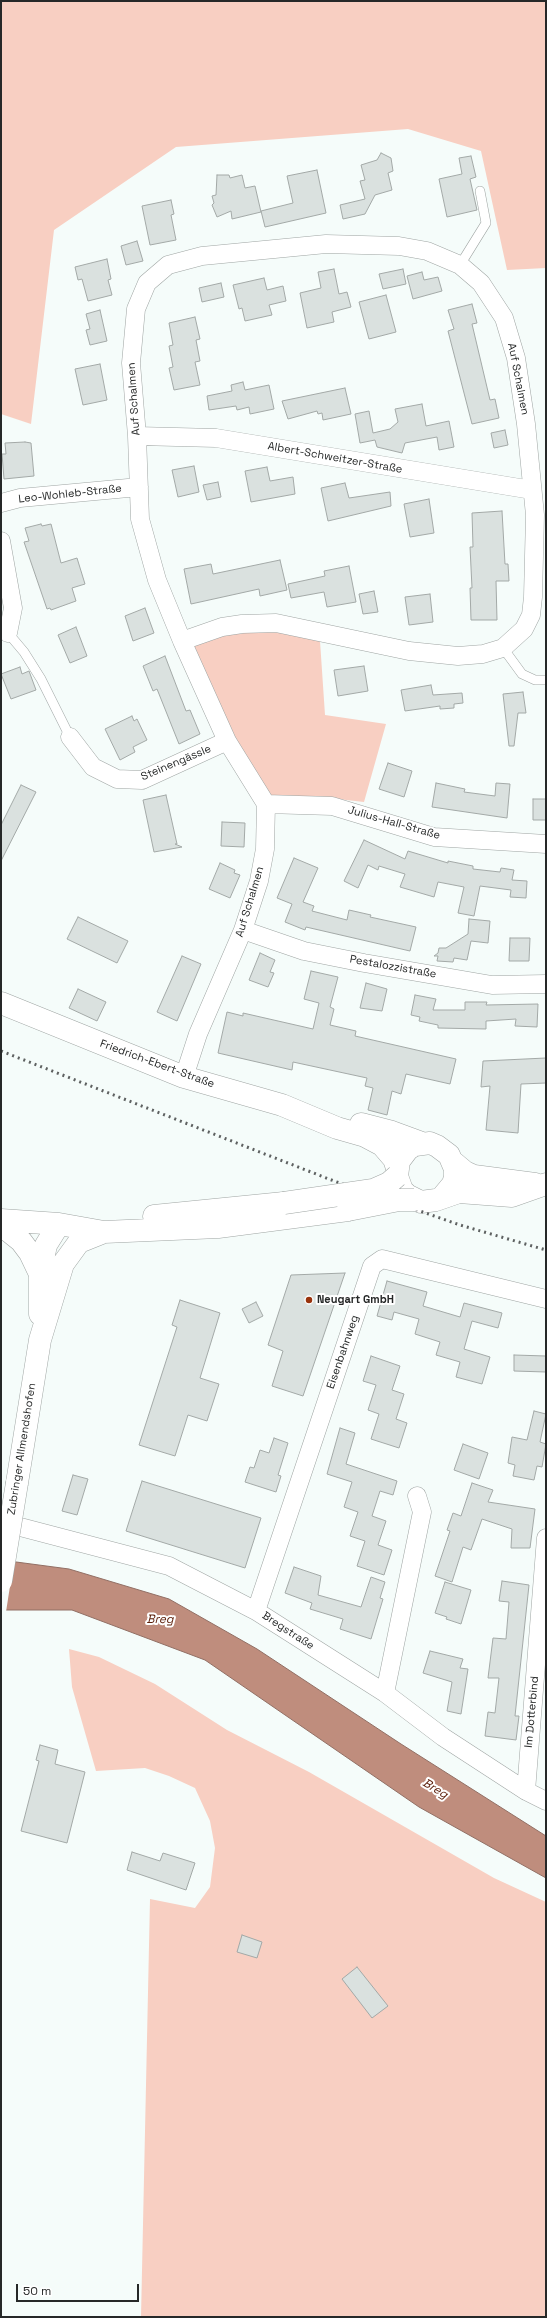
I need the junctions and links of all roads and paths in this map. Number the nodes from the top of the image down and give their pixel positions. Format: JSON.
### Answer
{"nodes":[{"id":1,"x":480,"y":191,"type":"dead end"},
{"id":2,"x":460,"y":265,"type":"junction"},
{"id":3,"x":137,"y":436,"type":"junction"},
{"id":4,"x":139,"y":487,"type":"junction"},
{"id":5,"x":532,"y":490,"type":"junction"},
{"id":6,"x":1,"y":502,"type":"edge"},
{"id":7,"x":1,"y":541,"type":"edge"},
{"id":8,"x":8,"y":633,"type":"joint"},
{"id":9,"x":182,"y":641,"type":"junction"},
{"id":10,"x":503,"y":648,"type":"junction"},
{"id":11,"x":546,"y":680,"type":"edge"},
{"id":12,"x":70,"y":737,"type":"joint"},
{"id":13,"x":227,"y":741,"type":"junction"},
{"id":14,"x":266,"y":804,"type":"junction"},
{"id":15,"x":546,"y":844,"type":"edge"},
{"id":16,"x":243,"y":930,"type":"junction"},
{"id":17,"x":546,"y":984,"type":"edge"},
{"id":18,"x":1,"y":1003,"type":"edge"},
{"id":19,"x":184,"y":1077,"type":"junction"},
{"id":20,"x":315,"y":1119,"type":"junction"},
{"id":21,"x":422,"y":1143,"type":"junction"},
{"id":22,"x":453,"y":1162,"type":"junction"},
{"id":23,"x":397,"y":1172,"type":"junction"},
{"id":24,"x":545,"y":1184,"type":"edge"},
{"id":25,"x":446,"y":1194,"type":"junction"},
{"id":26,"x":414,"y":1200,"type":"junction"},
{"id":27,"x":1,"y":1220,"type":"edge"},
{"id":28,"x":59,"y":1224,"type":"junction"},
{"id":29,"x":1,"y":1226,"type":"edge"},
{"id":30,"x":104,"y":1232,"type":"junction"},
{"id":31,"x":40,"y":1274,"type":"junction"},
{"id":32,"x":546,"y":1299,"type":"edge"},
{"id":33,"x":40,"y":1340,"type":"junction"},
{"id":34,"x":417,"y":1496,"type":"dead end"},
{"id":35,"x":1,"y":1522,"type":"edge"},
{"id":36,"x":546,"y":1538,"type":"edge"},
{"id":37,"x":1,"y":1581,"type":"edge"},
{"id":38,"x":256,"y":1611,"type":"junction"},
{"id":39,"x":385,"y":1693,"type":"junction"},
{"id":40,"x":526,"y":1791,"type":"junction"},
{"id":41,"x":546,"y":1801,"type":"edge"}],
"edges":[{"from":1,"to":2,"type":"lane"},
{"from":2,"to":3,"type":"street","name":"Auf Schalmen"},
{"from":2,"to":5,"type":"street","name":"Auf Schalmen"},
{"from":3,"to":4,"type":"street","name":"Auf Schalmen"},
{"from":3,"to":5,"type":"street","name":"Albert-Schweitzer-Straße"},
{"from":4,"to":6,"type":"street","name":"Leo-Wohleb-Straße"},
{"from":4,"to":9,"type":"street","name":"Auf Schalmen"},
{"from":5,"to":10,"type":"street","name":"Auf Schalmen"},
{"from":7,"to":8,"type":"street"},
{"from":8,"to":12,"type":"lane"},
{"from":9,"to":10,"type":"street","name":"Auf Schalmen"},
{"from":9,"to":13,"type":"street","name":"Auf Schalmen"},
{"from":10,"to":11,"type":"lane"},
{"from":12,"to":13,"type":"street","name":"Steinengässle"},
{"from":13,"to":14,"type":"street","name":"Auf Schalmen"},
{"from":14,"to":15,"type":"street","name":"Julius-Hall-Straße"},
{"from":14,"to":16,"type":"street","name":"Auf Schalmen"},
{"from":16,"to":17,"type":"street","name":"Pestalozzistraße"},
{"from":16,"to":19,"type":"street","name":"Auf Schalmen"},
{"from":18,"to":19,"type":"main road","name":"Friedrich-Ebert-Straße"},
{"from":19,"to":20,"type":"main road","name":"Friedrich-Ebert-Straße"},
{"from":20,"to":21,"type":"main road","name":"Friedrich-Ebert-Straße"},
{"from":20,"to":23,"type":"main road","name":"Friedrich-Ebert-Straße"},
{"from":21,"to":22,"type":"main road","name":"Friedrich-Ebert-Straße"},
{"from":21,"to":23,"type":"main road"},
{"from":22,"to":24,"type":"main road","name":"Friedrich-Ebert-Straße"},
{"from":22,"to":25,"type":"main road"},
{"from":23,"to":26,"type":"main road","name":"Friedrich-Ebert-Straße"},
{"from":23,"to":28,"type":"main road","bridge":true},
{"from":24,"to":25,"type":"main road","name":"Friedrich-Ebert-Straße"},
{"from":25,"to":26,"type":"main road","name":"Friedrich-Ebert-Straße"},
{"from":26,"to":30,"type":"main road","bridge":true},
{"from":27,"to":28,"type":"main road"},
{"from":28,"to":30,"type":"main road"},
{"from":28,"to":31,"type":"main road"},
{"from":29,"to":31,"type":"main road"},
{"from":30,"to":33,"type":"main road"},
{"from":31,"to":33,"type":"main road"},
{"from":32,"to":38,"type":"street","name":"Eisenbahnweg"},
{"from":33,"to":37,"type":"main road","name":"Zubringer Allmendshofen","bridge":true},
{"from":34,"to":39,"type":"street"},
{"from":35,"to":38,"type":"street","name":"Bregstraße"},
{"from":36,"to":40,"type":"street","name":"Im Dotterbind"},
{"from":38,"to":39,"type":"street","name":"Bregstraße"},
{"from":39,"to":40,"type":"street","name":"Bregstraße"},
{"from":40,"to":41,"type":"street","name":"Bregstraße"}]}
